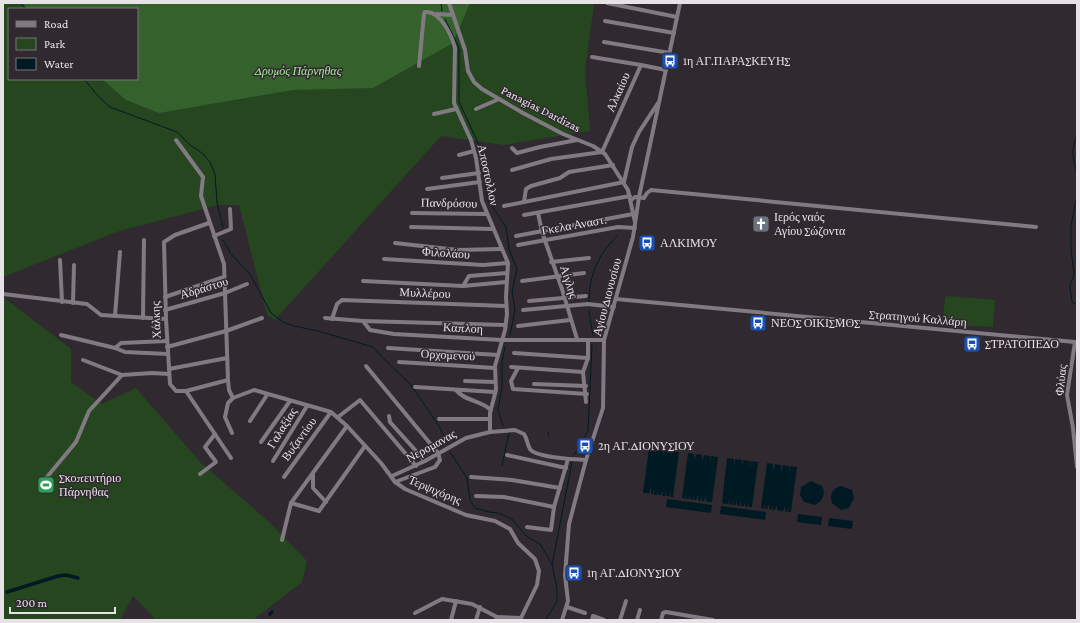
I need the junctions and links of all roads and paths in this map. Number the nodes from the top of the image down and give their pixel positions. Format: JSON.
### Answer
{"nodes":[{"id":1,"x":449,"y":3,"type":"edge"},
{"id":2,"x":607,"y":3,"type":"edge"},
{"id":3,"x":680,"y":3,"type":"edge"},
{"id":4,"x":436,"y":14,"type":"junction"},
{"id":5,"x":453,"y":15,"type":"junction"},
{"id":6,"x":677,"y":17,"type":"junction"},
{"id":7,"x":605,"y":21,"type":"dead end"},
{"id":8,"x":674,"y":32,"type":"junction"},
{"id":9,"x":604,"y":42,"type":"dead end"},
{"id":10,"x":670,"y":53,"type":"junction"},
{"id":11,"x":592,"y":57,"type":"dead end"},
{"id":12,"x":641,"y":65,"type":"junction"},
{"id":13,"x":419,"y":66,"type":"dead end"},
{"id":14,"x":666,"y":70,"type":"junction"},
{"id":15,"x":499,"y":99,"type":"junction"},
{"id":16,"x":660,"y":100,"type":"junction"},
{"id":17,"x":456,"y":109,"type":"junction"},
{"id":18,"x":476,"y":109,"type":"dead end"},
{"id":19,"x":434,"y":114,"type":"dead end"},
{"id":20,"x":176,"y":140,"type":"dead end"},
{"id":21,"x":578,"y":140,"type":"junction"},
{"id":22,"x":512,"y":148,"type":"dead end"},
{"id":23,"x":474,"y":151,"type":"junction"},
{"id":24,"x":602,"y":152,"type":"junction"},
{"id":25,"x":459,"y":155,"type":"dead end"},
{"id":26,"x":613,"y":166,"type":"junction"},
{"id":27,"x":512,"y":170,"type":"dead end"},
{"id":28,"x":479,"y":173,"type":"junction"},
{"id":29,"x":442,"y":178,"type":"dead end"},
{"id":30,"x":480,"y":182,"type":"junction"},
{"id":31,"x":624,"y":182,"type":"junction"},
{"id":32,"x":427,"y":189,"type":"dead end"},
{"id":33,"x":640,"y":197,"type":"junction"},
{"id":34,"x":630,"y":198,"type":"junction"},
{"id":35,"x":524,"y":202,"type":"junction"},
{"id":36,"x":504,"y":206,"type":"dead end"},
{"id":37,"x":230,"y":209,"type":"dead end"},
{"id":38,"x":412,"y":213,"type":"dead end"},
{"id":39,"x":538,"y":213,"type":"junction"},
{"id":40,"x":486,"y":214,"type":"junction"},
{"id":41,"x":633,"y":214,"type":"junction"},
{"id":42,"x":524,"y":215,"type":"dead end"},
{"id":43,"x":210,"y":223,"type":"junction"},
{"id":44,"x":635,"y":226,"type":"junction"},
{"id":45,"x":411,"y":227,"type":"dead end"},
{"id":46,"x":1036,"y":227,"type":"dead end"},
{"id":47,"x":492,"y":229,"type":"junction"},
{"id":48,"x":542,"y":232,"type":"junction"},
{"id":49,"x":214,"y":236,"type":"junction"},
{"id":50,"x":516,"y":236,"type":"dead end"},
{"id":51,"x":144,"y":240,"type":"dead end"},
{"id":52,"x":544,"y":240,"type":"junction"},
{"id":53,"x":395,"y":243,"type":"dead end"},
{"id":54,"x":518,"y":245,"type":"dead end"},
{"id":55,"x":501,"y":249,"type":"junction"},
{"id":56,"x":120,"y":252,"type":"dead end"},
{"id":57,"x":589,"y":258,"type":"dead end"},
{"id":58,"x":384,"y":259,"type":"dead end"},
{"id":59,"x":60,"y":260,"type":"dead end"},
{"id":60,"x":552,"y":262,"type":"junction"},
{"id":61,"x":508,"y":263,"type":"junction"},
{"id":62,"x":74,"y":266,"type":"dead end"},
{"id":63,"x":507,"y":272,"type":"junction"},
{"id":64,"x":584,"y":273,"type":"dead end"},
{"id":65,"x":556,"y":276,"type":"junction"},
{"id":66,"x":224,"y":277,"type":"junction"},
{"id":67,"x":363,"y":281,"type":"dead end"},
{"id":68,"x":522,"y":281,"type":"dead end"},
{"id":69,"x":506,"y":282,"type":"junction"},
{"id":70,"x":247,"y":284,"type":"dead end"},
{"id":71,"x":463,"y":286,"type":"junction"},
{"id":72,"x":225,"y":293,"type":"junction"},
{"id":73,"x":3,"y":294,"type":"edge"},
{"id":74,"x":586,"y":296,"type":"dead end"},
{"id":75,"x":165,"y":297,"type":"junction"},
{"id":76,"x":564,"y":298,"type":"junction"},
{"id":77,"x":616,"y":299,"type":"junction"},
{"id":78,"x":529,"y":301,"type":"dead end"},
{"id":79,"x":62,"y":302,"type":"junction"},
{"id":80,"x":73,"y":303,"type":"junction"},
{"id":81,"x":506,"y":306,"type":"junction"},
{"id":82,"x":566,"y":306,"type":"junction"},
{"id":83,"x":614,"y":307,"type":"junction"},
{"id":84,"x":165,"y":310,"type":"junction"},
{"id":85,"x":523,"y":310,"type":"dead end"},
{"id":86,"x":115,"y":316,"type":"junction"},
{"id":87,"x":143,"y":318,"type":"junction"},
{"id":88,"x":262,"y":318,"type":"dead end"},
{"id":89,"x":325,"y":318,"type":"dead end"},
{"id":90,"x":166,"y":319,"type":"junction"},
{"id":91,"x":332,"y":319,"type":"junction"},
{"id":92,"x":570,"y":320,"type":"junction"},
{"id":93,"x":363,"y":321,"type":"junction"},
{"id":94,"x":505,"y":325,"type":"junction"},
{"id":95,"x":518,"y":326,"type":"dead end"},
{"id":96,"x":226,"y":331,"type":"junction"},
{"id":97,"x":61,"y":335,"type":"dead end"},
{"id":98,"x":576,"y":339,"type":"junction"},
{"id":99,"x":502,"y":340,"type":"junction"},
{"id":100,"x":588,"y":340,"type":"junction"},
{"id":101,"x":604,"y":340,"type":"junction"},
{"id":102,"x":167,"y":341,"type":"junction"},
{"id":103,"x":1075,"y":342,"type":"joint"},
{"id":104,"x":167,"y":347,"type":"junction"},
{"id":105,"x":115,"y":348,"type":"junction"},
{"id":106,"x":388,"y":348,"type":"dead end"},
{"id":107,"x":514,"y":353,"type":"dead end"},
{"id":108,"x":168,"y":354,"type":"junction"},
{"id":109,"x":498,"y":355,"type":"junction"},
{"id":110,"x":227,"y":358,"type":"junction"},
{"id":111,"x":588,"y":358,"type":"junction"},
{"id":112,"x":83,"y":360,"type":"dead end"},
{"id":113,"x":399,"y":362,"type":"dead end"},
{"id":114,"x":366,"y":366,"type":"dead end"},
{"id":115,"x":511,"y":367,"type":"dead end"},
{"id":116,"x":169,"y":368,"type":"junction"},
{"id":117,"x":495,"y":368,"type":"junction"},
{"id":118,"x":518,"y":368,"type":"junction"},
{"id":119,"x":583,"y":372,"type":"junction"},
{"id":120,"x":169,"y":374,"type":"junction"},
{"id":121,"x":122,"y":375,"type":"junction"},
{"id":122,"x":228,"y":380,"type":"junction"},
{"id":123,"x":465,"y":381,"type":"dead end"},
{"id":124,"x":495,"y":382,"type":"junction"},
{"id":125,"x":534,"y":384,"type":"dead end"},
{"id":126,"x":586,"y":386,"type":"junction"},
{"id":127,"x":415,"y":387,"type":"dead end"},
{"id":128,"x":456,"y":390,"type":"junction"},
{"id":129,"x":186,"y":391,"type":"junction"},
{"id":130,"x":495,"y":392,"type":"junction"},
{"id":131,"x":587,"y":394,"type":"junction"},
{"id":132,"x":267,"y":395,"type":"junction"},
{"id":133,"x":233,"y":398,"type":"junction"},
{"id":134,"x":290,"y":401,"type":"junction"},
{"id":135,"x":586,"y":402,"type":"dead end"},
{"id":136,"x":307,"y":406,"type":"junction"},
{"id":137,"x":490,"y":410,"type":"junction"},
{"id":138,"x":331,"y":412,"type":"junction"},
{"id":139,"x":389,"y":416,"type":"dead end"},
{"id":140,"x":338,"y":417,"type":"junction"},
{"id":141,"x":439,"y":419,"type":"dead end"},
{"id":142,"x":490,"y":420,"type":"junction"},
{"id":143,"x":250,"y":421,"type":"dead end"},
{"id":144,"x":347,"y":426,"type":"junction"},
{"id":145,"x":490,"y":432,"type":"junction"},
{"id":146,"x":232,"y":433,"type":"dead end"},
{"id":147,"x":215,"y":434,"type":"junction"},
{"id":148,"x":262,"y":442,"type":"dead end"},
{"id":149,"x":365,"y":446,"type":"junction"},
{"id":150,"x":438,"y":453,"type":"junction"},
{"id":151,"x":506,"y":455,"type":"dead end"},
{"id":152,"x":230,"y":458,"type":"dead end"},
{"id":153,"x":568,"y":459,"type":"junction"},
{"id":154,"x":586,"y":460,"type":"junction"},
{"id":155,"x":273,"y":461,"type":"dead end"},
{"id":156,"x":425,"y":461,"type":"junction"},
{"id":157,"x":416,"y":466,"type":"junction"},
{"id":158,"x":1077,"y":467,"type":"edge"},
{"id":159,"x":566,"y":468,"type":"junction"},
{"id":160,"x":313,"y":473,"type":"junction"},
{"id":161,"x":200,"y":474,"type":"dead end"},
{"id":162,"x":392,"y":476,"type":"junction"},
{"id":163,"x":284,"y":477,"type":"dead end"},
{"id":164,"x":471,"y":477,"type":"dead end"},
{"id":165,"x":395,"y":482,"type":"junction"},
{"id":166,"x":42,"y":483,"type":"dead end"},
{"id":167,"x":560,"y":488,"type":"junction"},
{"id":168,"x":476,"y":496,"type":"dead end"},
{"id":169,"x":326,"y":502,"type":"junction"},
{"id":170,"x":291,"y":503,"type":"junction"},
{"id":171,"x":554,"y":507,"type":"junction"},
{"id":172,"x":527,"y":526,"type":"dead end"},
{"id":173,"x":282,"y":540,"type":"dead end"},
{"id":174,"x":456,"y":601,"type":"junction"},
{"id":175,"x":626,"y":601,"type":"dead end"},
{"id":176,"x":480,"y":607,"type":"junction"},
{"id":177,"x":566,"y":607,"type":"junction"},
{"id":178,"x":640,"y":610,"type":"dead end"},
{"id":179,"x":415,"y":613,"type":"dead end"},
{"id":180,"x":585,"y":613,"type":"dead end"},
{"id":181,"x":592,"y":618,"type":"edge"},
{"id":182,"x":496,"y":619,"type":"edge"},
{"id":183,"x":520,"y":619,"type":"edge"},
{"id":184,"x":706,"y":619,"type":"edge"},
{"id":185,"x":451,"y":620,"type":"edge"},
{"id":186,"x":476,"y":620,"type":"edge"},
{"id":187,"x":562,"y":620,"type":"edge"},
{"id":188,"x":604,"y":620,"type":"edge"},
{"id":189,"x":620,"y":620,"type":"edge"},
{"id":190,"x":637,"y":620,"type":"edge"},
{"id":191,"x":661,"y":620,"type":"edge"},
{"id":192,"x":713,"y":620,"type":"edge"}],
"edges":[{"from":1,"to":5,"type":"street","name":"Panagias Dardizas"},
{"from":2,"to":6,"type":"street"},
{"from":3,"to":6,"type":"street","name":"Αγίου Διονυσίου"},
{"from":4,"to":5,"type":"street"},
{"from":4,"to":13,"type":"street"},
{"from":4,"to":17,"type":"street","name":"Αποστολλον"},
{"from":5,"to":15,"type":"street","name":"Panagias Dardizas"},
{"from":6,"to":8,"type":"street","name":"Αγίου Διονυσίου"},
{"from":7,"to":8,"type":"street"},
{"from":8,"to":10,"type":"street","name":"Αγίου Διονυσίου"},
{"from":9,"to":10,"type":"street"},
{"from":10,"to":14,"type":"street","name":"Αγίου Διονυσίου"},
{"from":11,"to":12,"type":"street"},
{"from":12,"to":14,"type":"street","name":"Αλκαίου"},
{"from":12,"to":24,"type":"street","name":"Αλκαίου"},
{"from":14,"to":16,"type":"street","name":"Αγίου Διονυσίου"},
{"from":15,"to":18,"type":"street"},
{"from":15,"to":21,"type":"street","name":"Panagias Dardizas"},
{"from":16,"to":31,"type":"street"},
{"from":16,"to":33,"type":"street","name":"Αγίου Διονυσίου"},
{"from":17,"to":19,"type":"street"},
{"from":17,"to":23,"type":"street","name":"Αποστολλον"},
{"from":20,"to":43,"type":"street"},
{"from":21,"to":22,"type":"street"},
{"from":21,"to":24,"type":"street","name":"Panagias Dardizas"},
{"from":23,"to":25,"type":"street"},
{"from":23,"to":28,"type":"street","name":"Αποστολλον"},
{"from":24,"to":26,"type":"street","name":"Panagias Dardizas"},
{"from":24,"to":27,"type":"street"},
{"from":26,"to":31,"type":"street","name":"Panagias Dardizas"},
{"from":26,"to":35,"type":"street"},
{"from":28,"to":29,"type":"street"},
{"from":28,"to":30,"type":"street","name":"Αποστολλον"},
{"from":30,"to":32,"type":"street"},
{"from":30,"to":40,"type":"street","name":"Αποστολλον"},
{"from":31,"to":34,"type":"street","name":"Panagias Dardizas"},
{"from":31,"to":35,"type":"street"},
{"from":33,"to":34,"type":"street"},
{"from":33,"to":44,"type":"street","name":"Αγίου Διονυσίου"},
{"from":33,"to":46,"type":"street"},
{"from":34,"to":39,"type":"street"},
{"from":34,"to":41,"type":"street","name":"Panagias Dardizas"},
{"from":35,"to":36,"type":"street"},
{"from":37,"to":49,"type":"street"},
{"from":38,"to":40,"type":"street","name":"Πανδρόσου"},
{"from":39,"to":42,"type":"street"},
{"from":39,"to":48,"type":"street","name":"Αίγλης"},
{"from":40,"to":47,"type":"street","name":"Αποστολλον"},
{"from":41,"to":44,"type":"street","name":"Panagias Dardizas"},
{"from":41,"to":48,"type":"street"},
{"from":43,"to":49,"type":"street"},
{"from":43,"to":75,"type":"street","name":"Χάλκης"},
{"from":44,"to":52,"type":"street","name":"Γκελα Αναστ."},
{"from":44,"to":77,"type":"street","name":"Αγίου Διονυσίου"},
{"from":45,"to":47,"type":"street"},
{"from":47,"to":55,"type":"street","name":"Αποστολλον"},
{"from":48,"to":50,"type":"street"},
{"from":48,"to":52,"type":"street","name":"Αίγλης"},
{"from":49,"to":66,"type":"street"},
{"from":51,"to":87,"type":"street"},
{"from":52,"to":54,"type":"street","name":"Γκελα Αναστ."},
{"from":52,"to":60,"type":"street","name":"Αίγλης"},
{"from":53,"to":55,"type":"street"},
{"from":55,"to":61,"type":"street","name":"Αποστολλον"},
{"from":56,"to":86,"type":"street"},
{"from":57,"to":60,"type":"street"},
{"from":58,"to":61,"type":"street","name":"Φιλολάου"},
{"from":59,"to":79,"type":"street"},
{"from":60,"to":65,"type":"street","name":"Αίγλης"},
{"from":61,"to":63,"type":"street"},
{"from":62,"to":80,"type":"street"},
{"from":63,"to":69,"type":"street"},
{"from":63,"to":71,"type":"street"},
{"from":64,"to":65,"type":"street"},
{"from":65,"to":68,"type":"street"},
{"from":65,"to":76,"type":"street","name":"Αίγλης"},
{"from":66,"to":72,"type":"street"},
{"from":66,"to":75,"type":"street","name":"Αδράστου"},
{"from":67,"to":71,"type":"street"},
{"from":69,"to":71,"type":"street"},
{"from":69,"to":81,"type":"street"},
{"from":70,"to":72,"type":"street","name":"Αδράστου"},
{"from":72,"to":84,"type":"street","name":"Αδράστου"},
{"from":72,"to":96,"type":"street"},
{"from":73,"to":79,"type":"street"},
{"from":74,"to":76,"type":"street"},
{"from":75,"to":84,"type":"street","name":"Χάλκης"},
{"from":76,"to":78,"type":"street"},
{"from":76,"to":82,"type":"street","name":"Αίγλης"},
{"from":77,"to":83,"type":"street","name":"Αγίου Διονυσίου"},
{"from":77,"to":103,"type":"street","name":"Στρατηγού Καλλάρη"},
{"from":79,"to":80,"type":"street"},
{"from":80,"to":86,"type":"street"},
{"from":81,"to":91,"type":"street","name":"Μυλλέρου"},
{"from":81,"to":94,"type":"street"},
{"from":82,"to":83,"type":"street"},
{"from":82,"to":85,"type":"street"},
{"from":82,"to":92,"type":"street","name":"Αίγλης"},
{"from":83,"to":101,"type":"street","name":"Αγίου Διονυσίου"},
{"from":84,"to":90,"type":"street","name":"Χάλκης"},
{"from":86,"to":87,"type":"street"},
{"from":87,"to":90,"type":"street"},
{"from":88,"to":96,"type":"street"},
{"from":89,"to":91,"type":"street"},
{"from":90,"to":102,"type":"street","name":"Χάλκης"},
{"from":91,"to":93,"type":"street"},
{"from":92,"to":95,"type":"street"},
{"from":92,"to":98,"type":"street","name":"Αίγλης"},
{"from":93,"to":94,"type":"street"},
{"from":93,"to":99,"type":"street","name":"Καπλοη"},
{"from":94,"to":99,"type":"street"},
{"from":96,"to":104,"type":"street"},
{"from":96,"to":110,"type":"street"},
{"from":97,"to":105,"type":"street"},
{"from":98,"to":99,"type":"street","name":"Καπλοη"},
{"from":98,"to":100,"type":"street","name":"Καπλοη"},
{"from":99,"to":109,"type":"street"},
{"from":100,"to":101,"type":"street","name":"Καπλοη"},
{"from":100,"to":111,"type":"street"},
{"from":101,"to":154,"type":"street","name":"Αγίου Διονυσίου"},
{"from":102,"to":104,"type":"street","name":"Χάλκης"},
{"from":102,"to":105,"type":"street"},
{"from":103,"to":158,"type":"street","name":"Φλύας"},
{"from":104,"to":108,"type":"street","name":"Χάλκης"},
{"from":105,"to":108,"type":"street"},
{"from":106,"to":109,"type":"street"},
{"from":107,"to":111,"type":"street"},
{"from":108,"to":116,"type":"street","name":"Χάλκης"},
{"from":109,"to":117,"type":"street"},
{"from":110,"to":116,"type":"street"},
{"from":110,"to":122,"type":"street"},
{"from":111,"to":119,"type":"street"},
{"from":112,"to":121,"type":"street"},
{"from":113,"to":117,"type":"street","name":"Ορχομενού"},
{"from":114,"to":150,"type":"street"},
{"from":115,"to":118,"type":"street"},
{"from":116,"to":120,"type":"street","name":"Χάλκης"},
{"from":117,"to":124,"type":"street"},
{"from":118,"to":119,"type":"street"},
{"from":118,"to":131,"type":"street"},
{"from":119,"to":126,"type":"street"},
{"from":120,"to":121,"type":"street"},
{"from":120,"to":129,"type":"street","name":"Χάλκης"},
{"from":121,"to":166,"type":"street"},
{"from":122,"to":129,"type":"street"},
{"from":122,"to":133,"type":"street"},
{"from":123,"to":124,"type":"street"},
{"from":124,"to":130,"type":"street"},
{"from":125,"to":126,"type":"street"},
{"from":126,"to":131,"type":"street"},
{"from":127,"to":128,"type":"street"},
{"from":128,"to":130,"type":"street"},
{"from":128,"to":137,"type":"street"},
{"from":129,"to":147,"type":"street"},
{"from":130,"to":137,"type":"street"},
{"from":131,"to":135,"type":"street"},
{"from":132,"to":133,"type":"street","name":"Τερψιχόρης"},
{"from":132,"to":134,"type":"street","name":"Τερψιχόρης"},
{"from":132,"to":143,"type":"street"},
{"from":133,"to":146,"type":"street"},
{"from":134,"to":136,"type":"street","name":"Τερψιχόρης"},
{"from":134,"to":148,"type":"street"},
{"from":136,"to":138,"type":"street","name":"Τερψιχόρης"},
{"from":136,"to":155,"type":"street","name":"Γαλαξίας"},
{"from":137,"to":142,"type":"street"},
{"from":138,"to":140,"type":"street","name":"Τερψιχόρης"},
{"from":138,"to":163,"type":"street","name":"Βυζαντίου"},
{"from":139,"to":156,"type":"street"},
{"from":140,"to":144,"type":"street","name":"Τερψιχόρης"},
{"from":140,"to":157,"type":"street"},
{"from":141,"to":142,"type":"street"},
{"from":142,"to":145,"type":"street"},
{"from":144,"to":149,"type":"street","name":"Τερψιχόρης"},
{"from":144,"to":160,"type":"street"},
{"from":145,"to":150,"type":"street","name":"Νερομανας"},
{"from":145,"to":153,"type":"street","name":"Νερομανας"},
{"from":147,"to":152,"type":"street"},
{"from":147,"to":161,"type":"street"},
{"from":149,"to":162,"type":"street","name":"Τερψιχόρης"},
{"from":149,"to":169,"type":"street"},
{"from":150,"to":156,"type":"street","name":"Νερομανας"},
{"from":150,"to":165,"type":"street"},
{"from":151,"to":159,"type":"street"},
{"from":153,"to":154,"type":"street","name":"Νερομανας"},
{"from":153,"to":159,"type":"street"},
{"from":154,"to":177,"type":"street","name":"Αγίου Διονυσίου"},
{"from":156,"to":157,"type":"street","name":"Νερομανας"},
{"from":157,"to":162,"type":"street","name":"Νερομανας"},
{"from":159,"to":167,"type":"street"},
{"from":160,"to":169,"type":"street"},
{"from":160,"to":170,"type":"street"},
{"from":162,"to":165,"type":"street","name":"Τερψιχόρης"},
{"from":164,"to":167,"type":"street"},
{"from":165,"to":183,"type":"street","name":"Τερψιχόρης"},
{"from":167,"to":171,"type":"street"},
{"from":168,"to":171,"type":"street"},
{"from":169,"to":170,"type":"street"},
{"from":170,"to":173,"type":"street"},
{"from":171,"to":172,"type":"street"},
{"from":174,"to":176,"type":"street"},
{"from":174,"to":179,"type":"street"},
{"from":174,"to":185,"type":"street"},
{"from":175,"to":189,"type":"street"},
{"from":176,"to":182,"type":"street"},
{"from":176,"to":186,"type":"street"},
{"from":177,"to":180,"type":"street"},
{"from":177,"to":187,"type":"street","name":"Αγίου Διονυσίου"},
{"from":178,"to":190,"type":"street"},
{"from":181,"to":188,"type":"street"},
{"from":182,"to":183,"type":"street"},
{"from":184,"to":191,"type":"street"},
{"from":184,"to":192,"type":"street"}]}
